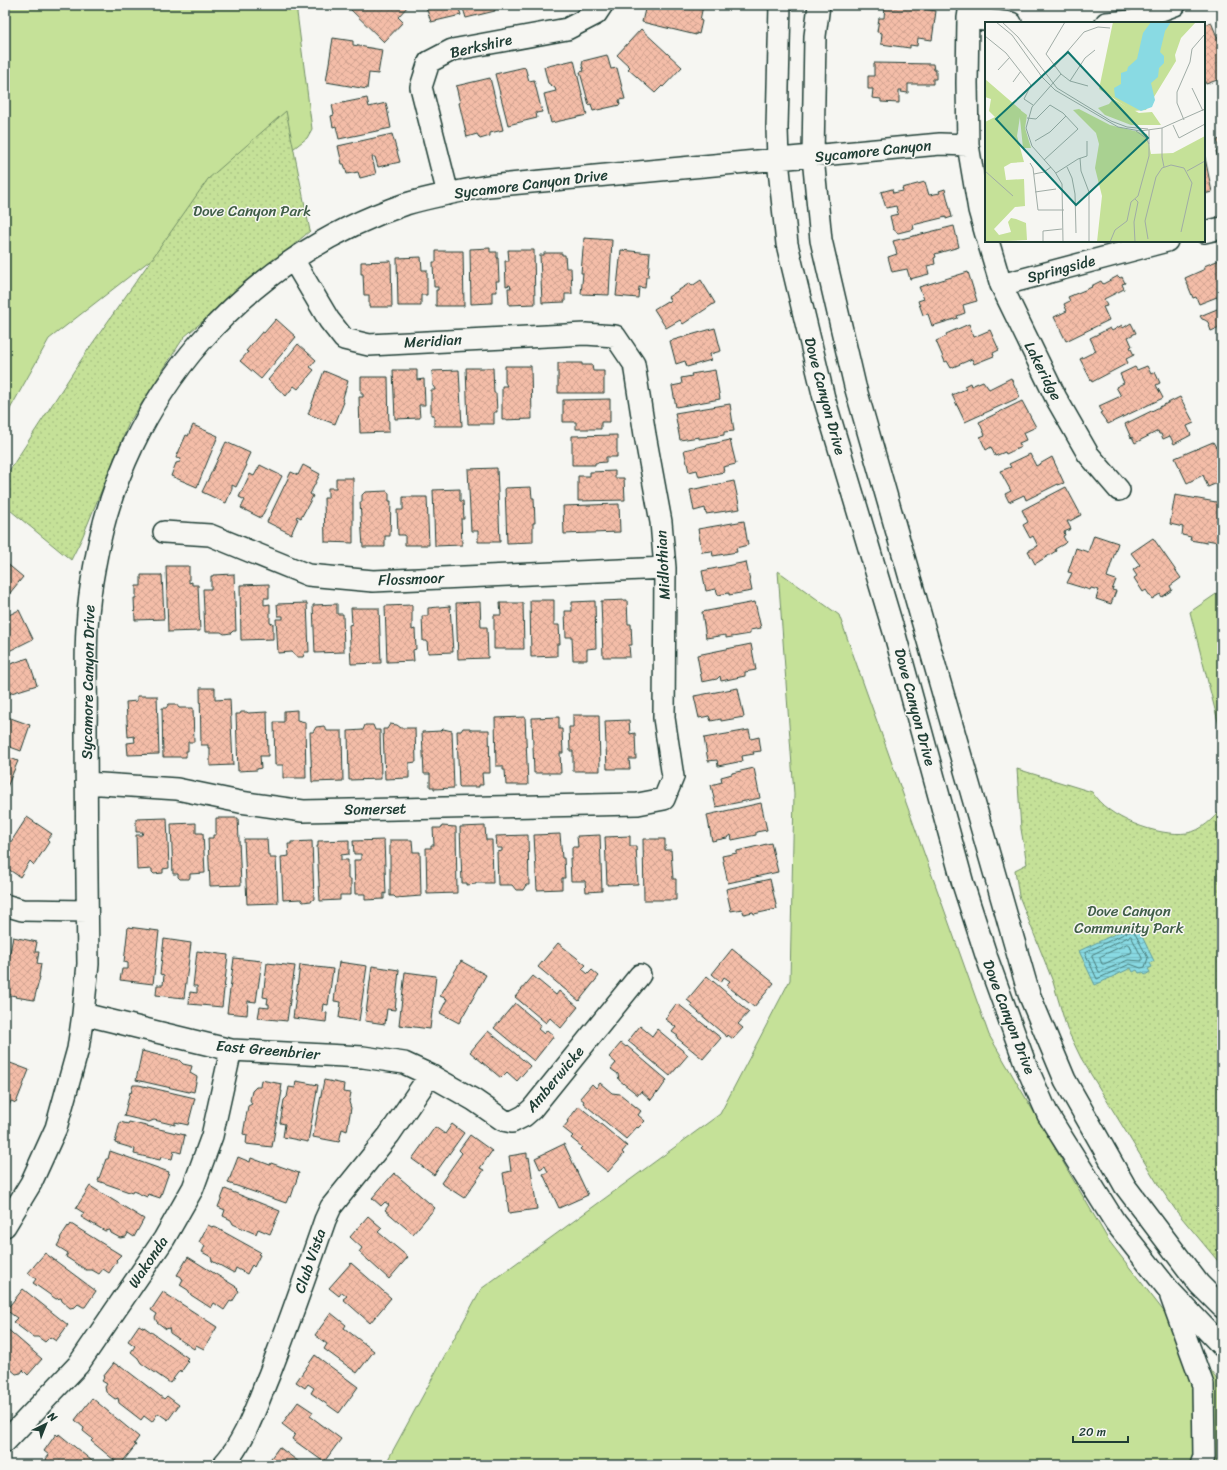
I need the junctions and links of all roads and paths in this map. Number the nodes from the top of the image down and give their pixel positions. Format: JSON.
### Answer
{"nodes":[{"id":1,"x":780,"y":5,"type":"edge"},
{"id":2,"x":819,"y":5,"type":"edge"},
{"id":3,"x":1175,"y":5,"type":"edge"},
{"id":4,"x":599,"y":10,"type":"edge"},
{"id":5,"x":969,"y":12,"type":"edge"},
{"id":6,"x":1007,"y":22,"type":"edge"},
{"id":7,"x":1119,"y":22,"type":"edge"},
{"id":8,"x":968,"y":145,"type":"junction"},
{"id":9,"x":813,"y":157,"type":"junction"},
{"id":10,"x":778,"y":160,"type":"junction"},
{"id":11,"x":448,"y":194,"type":"junction"},
{"id":12,"x":1222,"y":228,"type":"edge"},
{"id":13,"x":985,"y":231,"type":"edge"},
{"id":14,"x":1205,"y":232,"type":"edge"},
{"id":15,"x":988,"y":242,"type":"edge"},
{"id":16,"x":1163,"y":242,"type":"edge"},
{"id":17,"x":294,"y":261,"type":"junction"},
{"id":18,"x":1001,"y":285,"type":"junction"},
{"id":19,"x":616,"y":336,"type":"joint"},
{"id":20,"x":1119,"y":490,"type":"dead end"},
{"id":21,"x":164,"y":532,"type":"dead end"},
{"id":22,"x":665,"y":568,"type":"junction"},
{"id":23,"x":86,"y":783,"type":"junction"},
{"id":24,"x":664,"y":799,"type":"joint"},
{"id":25,"x":5,"y":905,"type":"edge"},
{"id":26,"x":87,"y":911,"type":"junction"},
{"id":27,"x":640,"y":975,"type":"dead end"},
{"id":28,"x":83,"y":1014,"type":"junction"},
{"id":29,"x":231,"y":1050,"type":"junction"},
{"id":30,"x":430,"y":1075,"type":"junction"},
{"id":31,"x":5,"y":1226,"type":"edge"},
{"id":32,"x":1168,"y":1289,"type":"junction"},
{"id":33,"x":1222,"y":1307,"type":"edge"},
{"id":34,"x":1222,"y":1346,"type":"edge"},
{"id":35,"x":5,"y":1442,"type":"edge"},
{"id":36,"x":223,"y":1465,"type":"edge"},
{"id":37,"x":1201,"y":1465,"type":"edge"}],
"edges":[{"from":1,"to":10,"type":"street","name":"Dove Canyon Drive"},
{"from":2,"to":9,"type":"street","name":"Dove Canyon Drive"},
{"from":3,"to":7,"type":"street"},
{"from":4,"to":11,"type":"street","name":"Berkshire"},
{"from":5,"to":6,"type":"street"},
{"from":5,"to":8,"type":"street"},
{"from":8,"to":9,"type":"street","name":"Sycamore Canyon"},
{"from":8,"to":13,"type":"street"},
{"from":9,"to":10,"type":"street","name":"Sycamore Canyon"},
{"from":9,"to":33,"type":"street","name":"Dove Canyon Drive"},
{"from":10,"to":11,"type":"street","name":"Sycamore Canyon Drive"},
{"from":10,"to":32,"type":"street","name":"Dove Canyon Drive"},
{"from":11,"to":17,"type":"street","name":"Sycamore Canyon Drive"},
{"from":12,"to":14,"type":"street"},
{"from":15,"to":18,"type":"street","name":"Lakeridge"},
{"from":16,"to":18,"type":"street","name":"Springside"},
{"from":17,"to":19,"type":"street","name":"Meridian"},
{"from":17,"to":23,"type":"street","name":"Sycamore Canyon Drive"},
{"from":18,"to":20,"type":"street","name":"Lakeridge"},
{"from":19,"to":22,"type":"street","name":"Midlothian"},
{"from":21,"to":22,"type":"street","name":"Flossmoor"},
{"from":22,"to":24,"type":"street","name":"Midlothian"},
{"from":23,"to":24,"type":"street","name":"Somerset"},
{"from":23,"to":26,"type":"street","name":"Sycamore Canyon Drive"},
{"from":25,"to":26,"type":"street"},
{"from":26,"to":28,"type":"street","name":"Sycamore Canyon Drive"},
{"from":27,"to":30,"type":"street","name":"Amberwicke"},
{"from":28,"to":29,"type":"street","name":"East Greenbrier"},
{"from":28,"to":31,"type":"street","name":"Sycamore Canyon Drive"},
{"from":29,"to":30,"type":"street","name":"East Greenbrier"},
{"from":29,"to":35,"type":"street","name":"Wakonda"},
{"from":30,"to":36,"type":"street","name":"Club Vista"},
{"from":32,"to":34,"type":"street","name":"Dove Canyon Drive"},
{"from":32,"to":37,"type":"street"}]}
